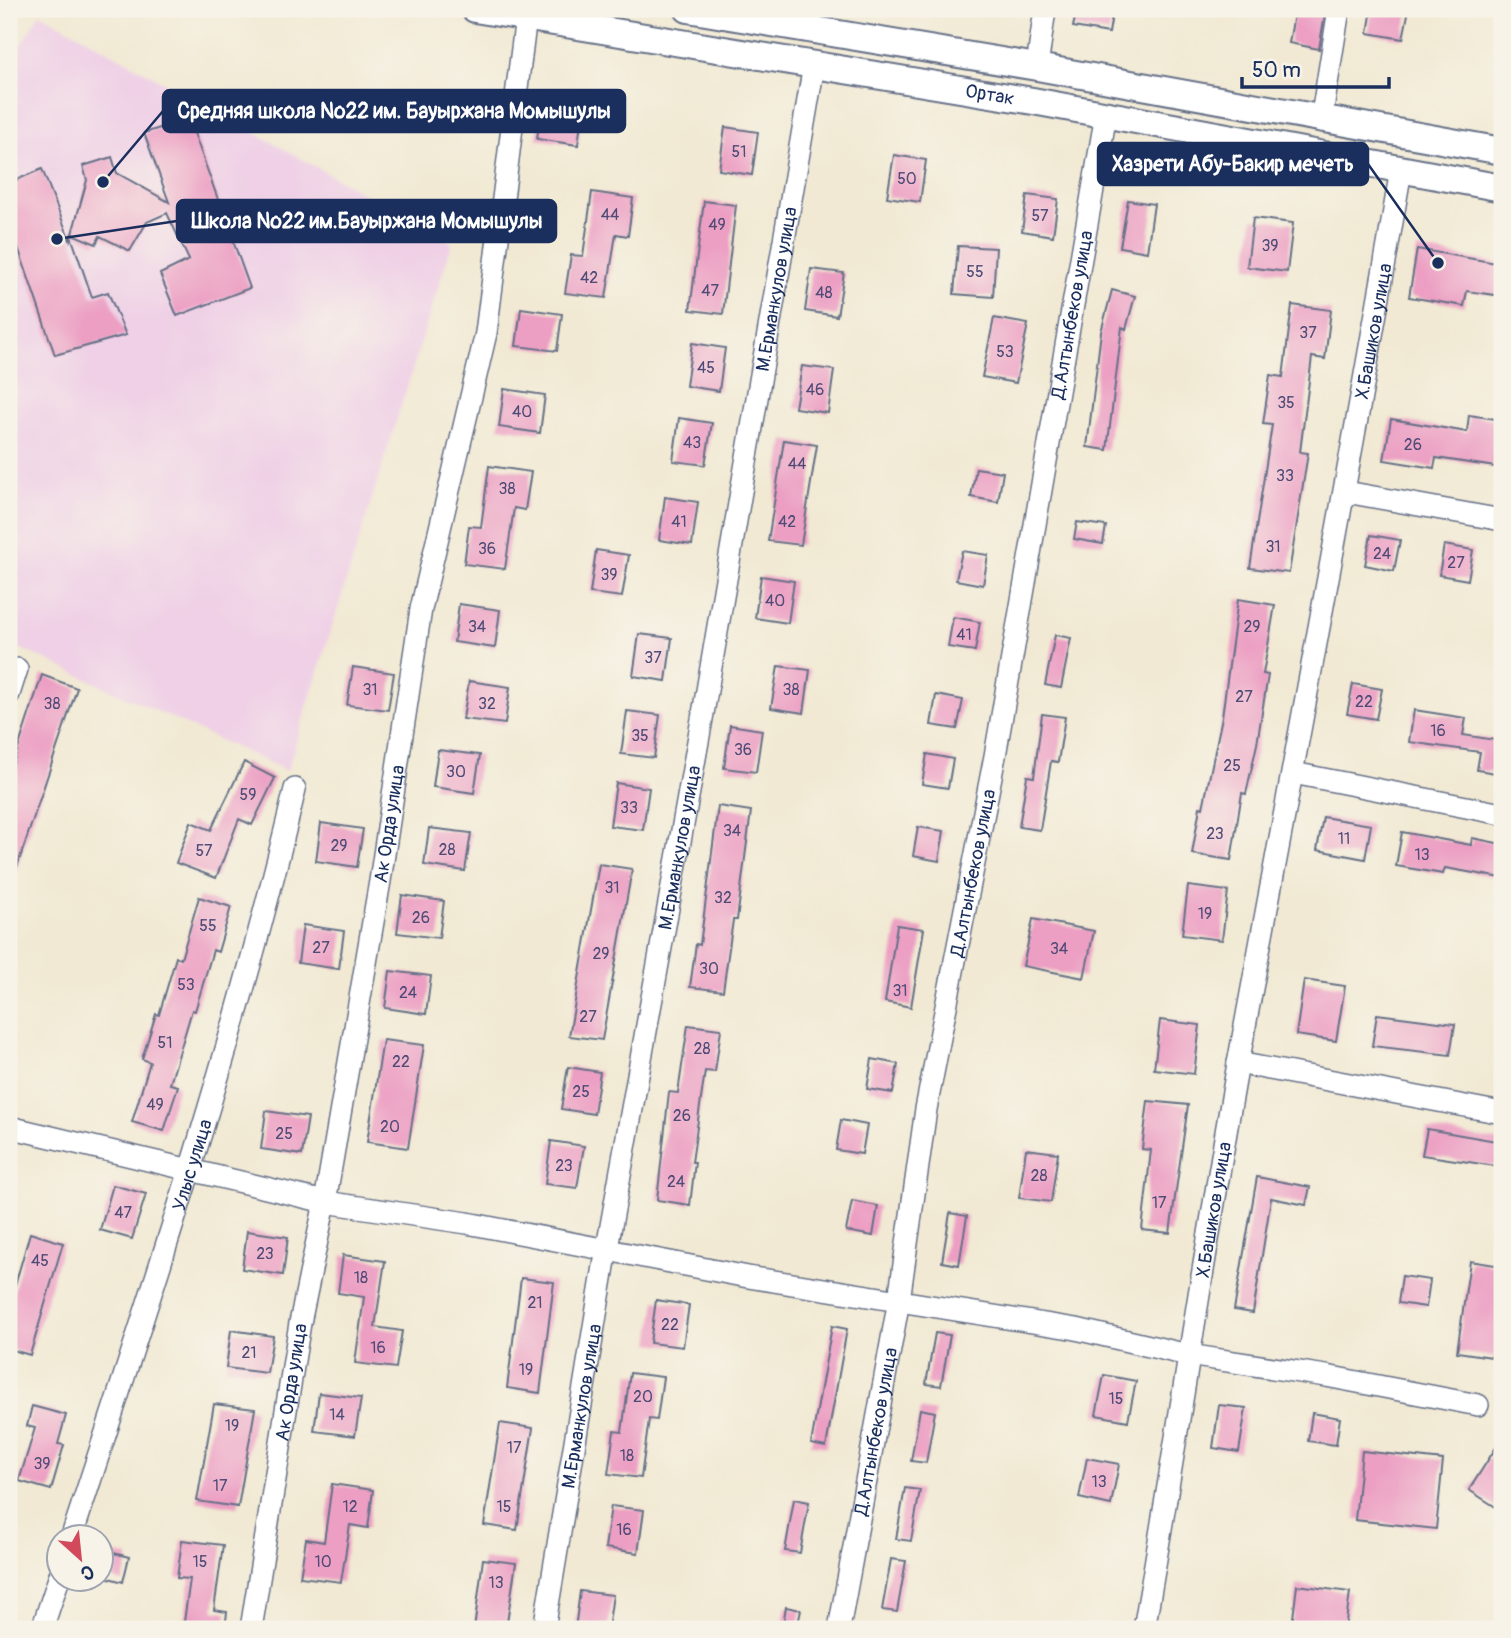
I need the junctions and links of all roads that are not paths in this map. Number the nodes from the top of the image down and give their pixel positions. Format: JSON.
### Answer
{"nodes":[{"id":1,"x":475,"y":9,"type":"edge"},
{"id":2,"x":688,"y":9,"type":"edge"},
{"id":3,"x":1045,"y":9,"type":"edge"},
{"id":4,"x":1339,"y":9,"type":"edge"},
{"id":5,"x":744,"y":14,"type":"edge"},
{"id":6,"x":526,"y":17,"type":"junction"},
{"id":7,"x":814,"y":65,"type":"junction"},
{"id":8,"x":1037,"y":67,"type":"junction"},
{"id":9,"x":1106,"y":114,"type":"junction"},
{"id":10,"x":1321,"y":121,"type":"junction"},
{"id":11,"x":1502,"y":151,"type":"edge"},
{"id":12,"x":1401,"y":170,"type":"junction"},
{"id":13,"x":1502,"y":188,"type":"edge"},
{"id":14,"x":1346,"y":492,"type":"junction"},
{"id":15,"x":1502,"y":520,"type":"edge"},
{"id":16,"x":17,"y":669,"type":"dead end"},
{"id":17,"x":9,"y":694,"type":"edge"},
{"id":18,"x":1293,"y":773,"type":"junction"},
{"id":19,"x":295,"y":789,"type":"dead end"},
{"id":20,"x":1502,"y":814,"type":"edge"},
{"id":21,"x":1238,"y":1063,"type":"junction"},
{"id":22,"x":1502,"y":1114,"type":"edge"},
{"id":23,"x":9,"y":1127,"type":"edge"},
{"id":24,"x":192,"y":1171,"type":"junction"},
{"id":25,"x":325,"y":1202,"type":"junction"},
{"id":26,"x":607,"y":1248,"type":"junction"},
{"id":27,"x":899,"y":1300,"type":"junction"},
{"id":28,"x":1188,"y":1355,"type":"junction"},
{"id":29,"x":1478,"y":1405,"type":"dead end"},
{"id":30,"x":77,"y":1522,"type":"edge"},
{"id":31,"x":54,"y":1592,"type":"edge"},
{"id":32,"x":42,"y":1629,"type":"edge"},
{"id":33,"x":251,"y":1629,"type":"edge"},
{"id":34,"x":544,"y":1629,"type":"edge"},
{"id":35,"x":839,"y":1629,"type":"edge"},
{"id":36,"x":1144,"y":1629,"type":"edge"}],
"edges":[{"from":1,"to":6,"type":"street","name":"Ортак"},
{"from":2,"to":5,"type":"street","name":"Ортак"},
{"from":3,"to":8,"type":"street"},
{"from":4,"to":10,"type":"street"},
{"from":5,"to":8,"type":"street","name":"Ортак"},
{"from":6,"to":7,"type":"street","name":"Ортак"},
{"from":6,"to":25,"type":"street","name":"Ак Орда улица"},
{"from":7,"to":9,"type":"street","name":"Ортак"},
{"from":7,"to":26,"type":"street","name":"М.Ерманкулов улица"},
{"from":8,"to":10,"type":"street","name":"Ортак"},
{"from":9,"to":12,"type":"street","name":"Ортак"},
{"from":9,"to":27,"type":"street","name":"Д.Алтынбеков улица"},
{"from":10,"to":11,"type":"street","name":"Ортак"},
{"from":12,"to":13,"type":"street","name":"Ортак"},
{"from":12,"to":14,"type":"street","name":"Х.Башиков улица"},
{"from":14,"to":15,"type":"street"},
{"from":14,"to":18,"type":"street","name":"Х.Башиков улица"},
{"from":16,"to":17,"type":"street"},
{"from":18,"to":20,"type":"street"},
{"from":18,"to":21,"type":"street","name":"Х.Башиков улица"},
{"from":19,"to":24,"type":"street","name":"Улыс улица"},
{"from":21,"to":22,"type":"street"},
{"from":21,"to":28,"type":"street","name":"Х.Башиков улица"},
{"from":23,"to":24,"type":"street"},
{"from":24,"to":25,"type":"street"},
{"from":24,"to":30,"type":"street","name":"Улыс улица"},
{"from":25,"to":26,"type":"street"},
{"from":25,"to":33,"type":"street","name":"Ак Орда улица"},
{"from":26,"to":27,"type":"street"},
{"from":26,"to":34,"type":"street","name":"М.Ерманкулов улица"},
{"from":27,"to":28,"type":"street"},
{"from":27,"to":35,"type":"street","name":"Д.Алтынбеков улица"},
{"from":28,"to":29,"type":"street"},
{"from":28,"to":36,"type":"street","name":"Х.Башиков улица"},
{"from":31,"to":32,"type":"street"}]}
